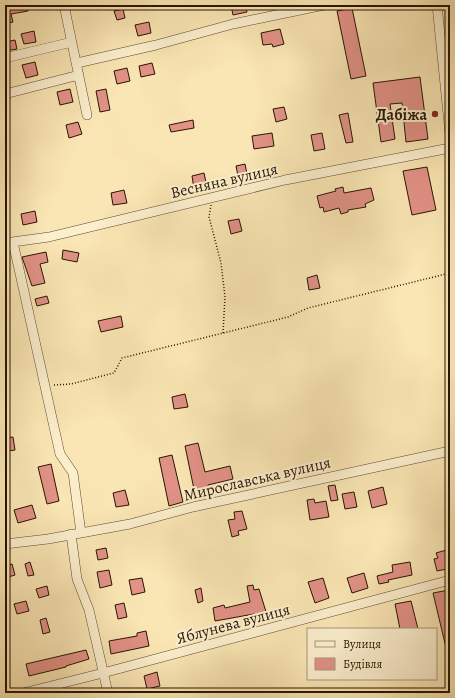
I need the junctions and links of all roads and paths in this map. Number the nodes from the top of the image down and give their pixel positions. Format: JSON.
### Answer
{"nodes":[{"id":1,"x":64,"y":5,"type":"edge"},
{"id":2,"x":324,"y":5,"type":"edge"},
{"id":3,"x":437,"y":5,"type":"edge"},
{"id":4,"x":72,"y":42,"type":"junction"},
{"id":5,"x":5,"y":58,"type":"edge"},
{"id":6,"x":77,"y":62,"type":"junction"},
{"id":7,"x":79,"y":75,"type":"junction"},
{"id":8,"x":5,"y":94,"type":"edge"},
{"id":9,"x":87,"y":115,"type":"dead end"},
{"id":10,"x":450,"y":128,"type":"edge"},
{"id":11,"x":450,"y":134,"type":"edge"},
{"id":12,"x":450,"y":148,"type":"edge"},
{"id":13,"x":213,"y":198,"type":"junction"},
{"id":14,"x":9,"y":242,"type":"edge"},
{"id":15,"x":450,"y":273,"type":"edge"},
{"id":16,"x":223,"y":333,"type":"junction"},
{"id":17,"x":44,"y":385,"type":"junction"},
{"id":18,"x":450,"y":451,"type":"edge"},
{"id":19,"x":81,"y":533,"type":"junction"},
{"id":20,"x":71,"y":534,"type":"junction"},
{"id":21,"x":5,"y":544,"type":"edge"},
{"id":22,"x":450,"y":580,"type":"edge"},
{"id":23,"x":103,"y":673,"type":"junction"},
{"id":24,"x":23,"y":693,"type":"edge"},
{"id":25,"x":108,"y":693,"type":"edge"}],
"edges":[{"from":1,"to":4,"type":"street"},
{"from":2,"to":6,"type":"street"},
{"from":3,"to":10,"type":"street"},
{"from":4,"to":5,"type":"street"},
{"from":4,"to":6,"type":"street"},
{"from":6,"to":7,"type":"street"},
{"from":7,"to":8,"type":"street"},
{"from":7,"to":9,"type":"street"},
{"from":10,"to":11,"type":"street"},
{"from":12,"to":13,"type":"street","name":"Весняна вулиця"},
{"from":13,"to":14,"type":"street","name":"Весняна вулиця"},
{"from":13,"to":16,"type":"path"},
{"from":14,"to":17,"type":"street"},
{"from":15,"to":16,"type":"path"},
{"from":16,"to":17,"type":"path"},
{"from":17,"to":19,"type":"street"},
{"from":18,"to":19,"type":"street","name":"Мирославська вулиця"},
{"from":19,"to":20,"type":"street","name":"Мирославська вулиця"},
{"from":20,"to":21,"type":"street","name":"Мирославська вулиця"},
{"from":20,"to":23,"type":"street"},
{"from":22,"to":23,"type":"street","name":"Яблунева вулиця"},
{"from":23,"to":24,"type":"street","name":"Яблунева вулиця"},
{"from":23,"to":25,"type":"street"}]}
